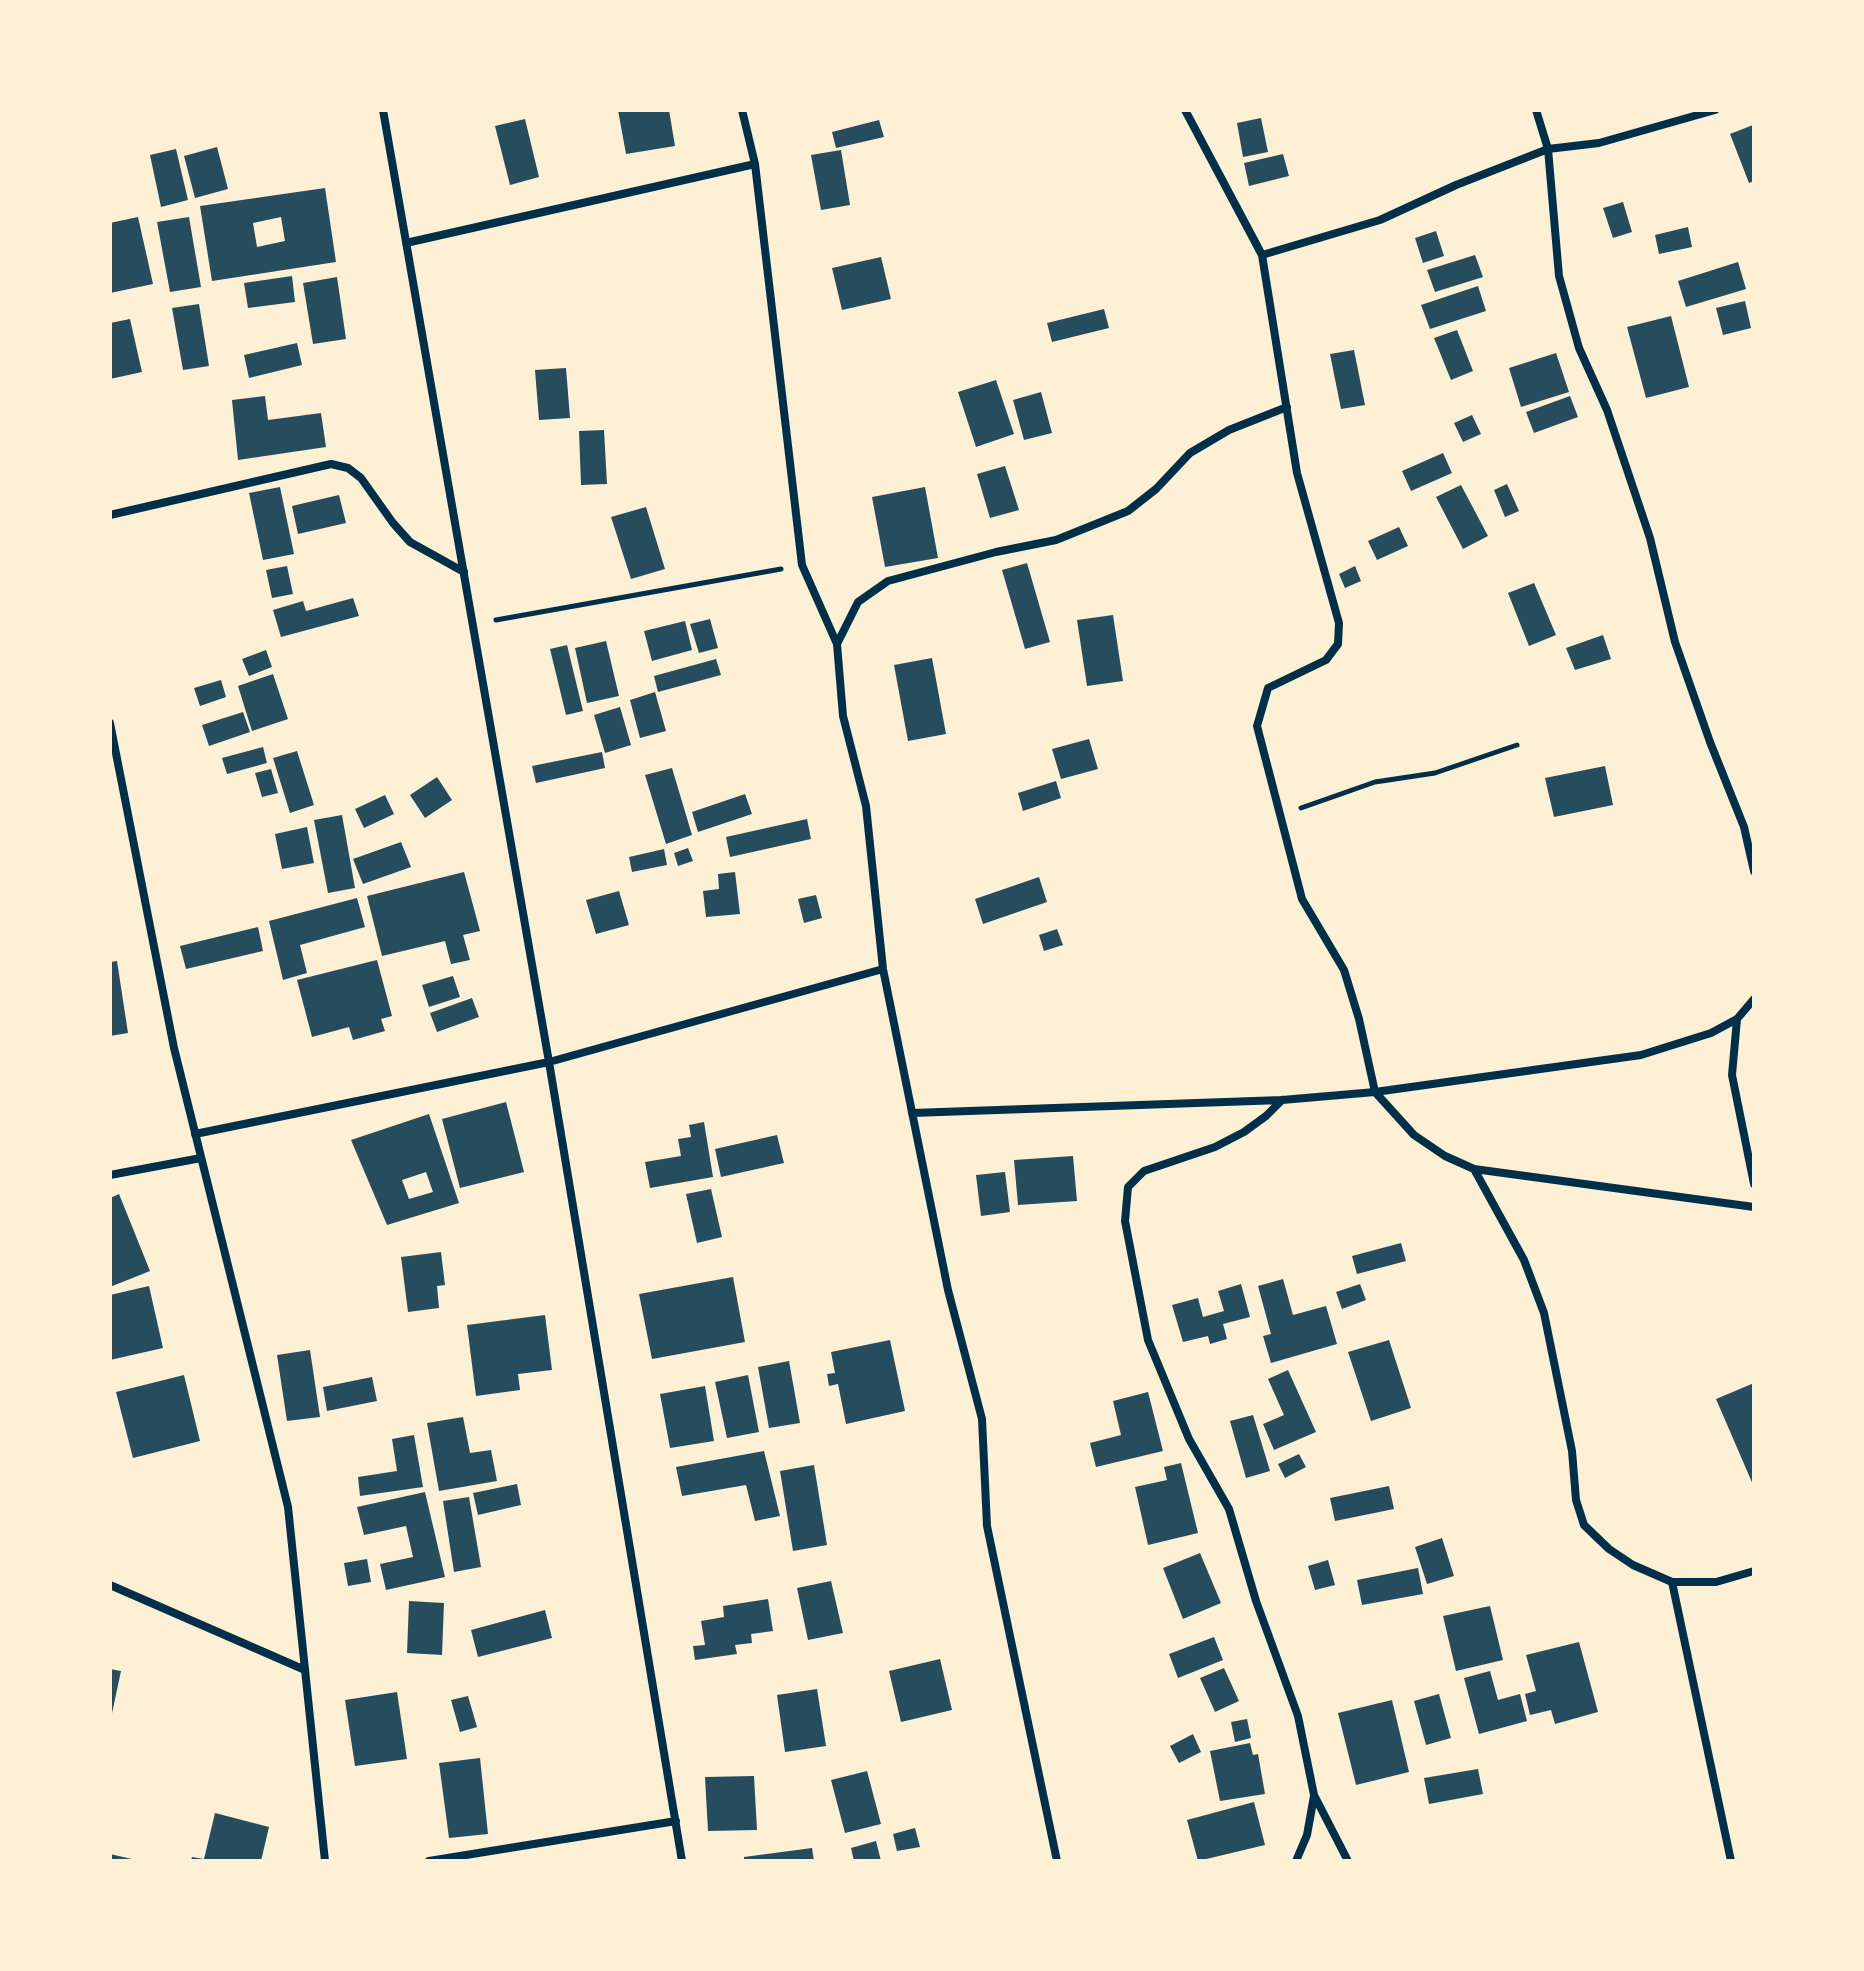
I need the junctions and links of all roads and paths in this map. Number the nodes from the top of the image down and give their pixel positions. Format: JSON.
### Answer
{"nodes":[{"id":1,"x":383,"y":110,"type":"edge"},
{"id":2,"x":742,"y":110,"type":"edge"},
{"id":3,"x":1185,"y":110,"type":"edge"},
{"id":4,"x":1536,"y":110,"type":"edge"},
{"id":5,"x":1715,"y":110,"type":"edge"},
{"id":6,"x":1548,"y":149,"type":"junction"},
{"id":7,"x":755,"y":164,"type":"junction"},
{"id":8,"x":406,"y":243,"type":"junction"},
{"id":9,"x":1262,"y":255,"type":"junction"},
{"id":10,"x":1287,"y":407,"type":"junction"},
{"id":11,"x":110,"y":515,"type":"edge"},
{"id":12,"x":802,"y":565,"type":"junction"},
{"id":13,"x":464,"y":572,"type":"junction"},
{"id":14,"x":473,"y":625,"type":"junction"},
{"id":15,"x":837,"y":644,"type":"junction"},
{"id":16,"x":110,"y":723,"type":"edge"},
{"id":17,"x":1517,"y":745,"type":"dead end"},
{"id":18,"x":1281,"y":815,"type":"junction"},
{"id":19,"x":1754,"y":871,"type":"edge"},
{"id":20,"x":883,"y":969,"type":"junction"},
{"id":21,"x":1754,"y":999,"type":"edge"},
{"id":22,"x":1737,"y":1019,"type":"junction"},
{"id":23,"x":549,"y":1062,"type":"junction"},
{"id":24,"x":1375,"y":1092,"type":"junction"},
{"id":25,"x":1282,"y":1100,"type":"junction"},
{"id":26,"x":912,"y":1113,"type":"junction"},
{"id":27,"x":195,"y":1134,"type":"junction"},
{"id":28,"x":201,"y":1158,"type":"junction"},
{"id":29,"x":1474,"y":1169,"type":"junction"},
{"id":30,"x":110,"y":1175,"type":"edge"},
{"id":31,"x":1754,"y":1184,"type":"edge"},
{"id":32,"x":1754,"y":1207,"type":"edge"},
{"id":33,"x":1754,"y":1571,"type":"edge"},
{"id":34,"x":1672,"y":1582,"type":"junction"},
{"id":35,"x":110,"y":1585,"type":"edge"},
{"id":36,"x":305,"y":1670,"type":"junction"},
{"id":37,"x":1314,"y":1795,"type":"junction"},
{"id":38,"x":676,"y":1821,"type":"junction"},
{"id":39,"x":325,"y":1861,"type":"edge"},
{"id":40,"x":429,"y":1861,"type":"edge"},
{"id":41,"x":682,"y":1861,"type":"edge"},
{"id":42,"x":1057,"y":1861,"type":"edge"},
{"id":43,"x":1296,"y":1861,"type":"edge"},
{"id":44,"x":1348,"y":1861,"type":"edge"},
{"id":45,"x":1731,"y":1861,"type":"edge"}],
"edges":[{"from":1,"to":8,"type":"street"},
{"from":2,"to":7,"type":"street"},
{"from":3,"to":9,"type":"street"},
{"from":4,"to":6,"type":"street"},
{"from":5,"to":6,"type":"street"},
{"from":6,"to":9,"type":"street"},
{"from":6,"to":19,"type":"street"},
{"from":7,"to":8,"type":"street"},
{"from":7,"to":12,"type":"street"},
{"from":8,"to":13,"type":"street"},
{"from":9,"to":10,"type":"street"},
{"from":10,"to":15,"type":"street"},
{"from":10,"to":18,"type":"street"},
{"from":11,"to":13,"type":"street"},
{"from":12,"to":14,"type":"path"},
{"from":12,"to":15,"type":"street"},
{"from":13,"to":14,"type":"street"},
{"from":14,"to":23,"type":"street"},
{"from":15,"to":20,"type":"street"},
{"from":16,"to":27,"type":"street"},
{"from":17,"to":18,"type":"path"},
{"from":18,"to":24,"type":"street"},
{"from":20,"to":23,"type":"street"},
{"from":20,"to":26,"type":"street"},
{"from":21,"to":22,"type":"street"},
{"from":22,"to":24,"type":"street"},
{"from":22,"to":31,"type":"street"},
{"from":23,"to":27,"type":"street"},
{"from":23,"to":38,"type":"street"},
{"from":24,"to":25,"type":"street"},
{"from":24,"to":29,"type":"street"},
{"from":25,"to":26,"type":"street"},
{"from":25,"to":37,"type":"street"},
{"from":26,"to":42,"type":"street"},
{"from":27,"to":28,"type":"street"},
{"from":28,"to":30,"type":"street"},
{"from":28,"to":36,"type":"street"},
{"from":29,"to":32,"type":"street"},
{"from":29,"to":34,"type":"street"},
{"from":33,"to":34,"type":"street"},
{"from":34,"to":45,"type":"street"},
{"from":35,"to":36,"type":"street"},
{"from":36,"to":39,"type":"street"},
{"from":37,"to":43,"type":"street"},
{"from":37,"to":44,"type":"street"},
{"from":38,"to":40,"type":"street"},
{"from":38,"to":41,"type":"street"}]}
